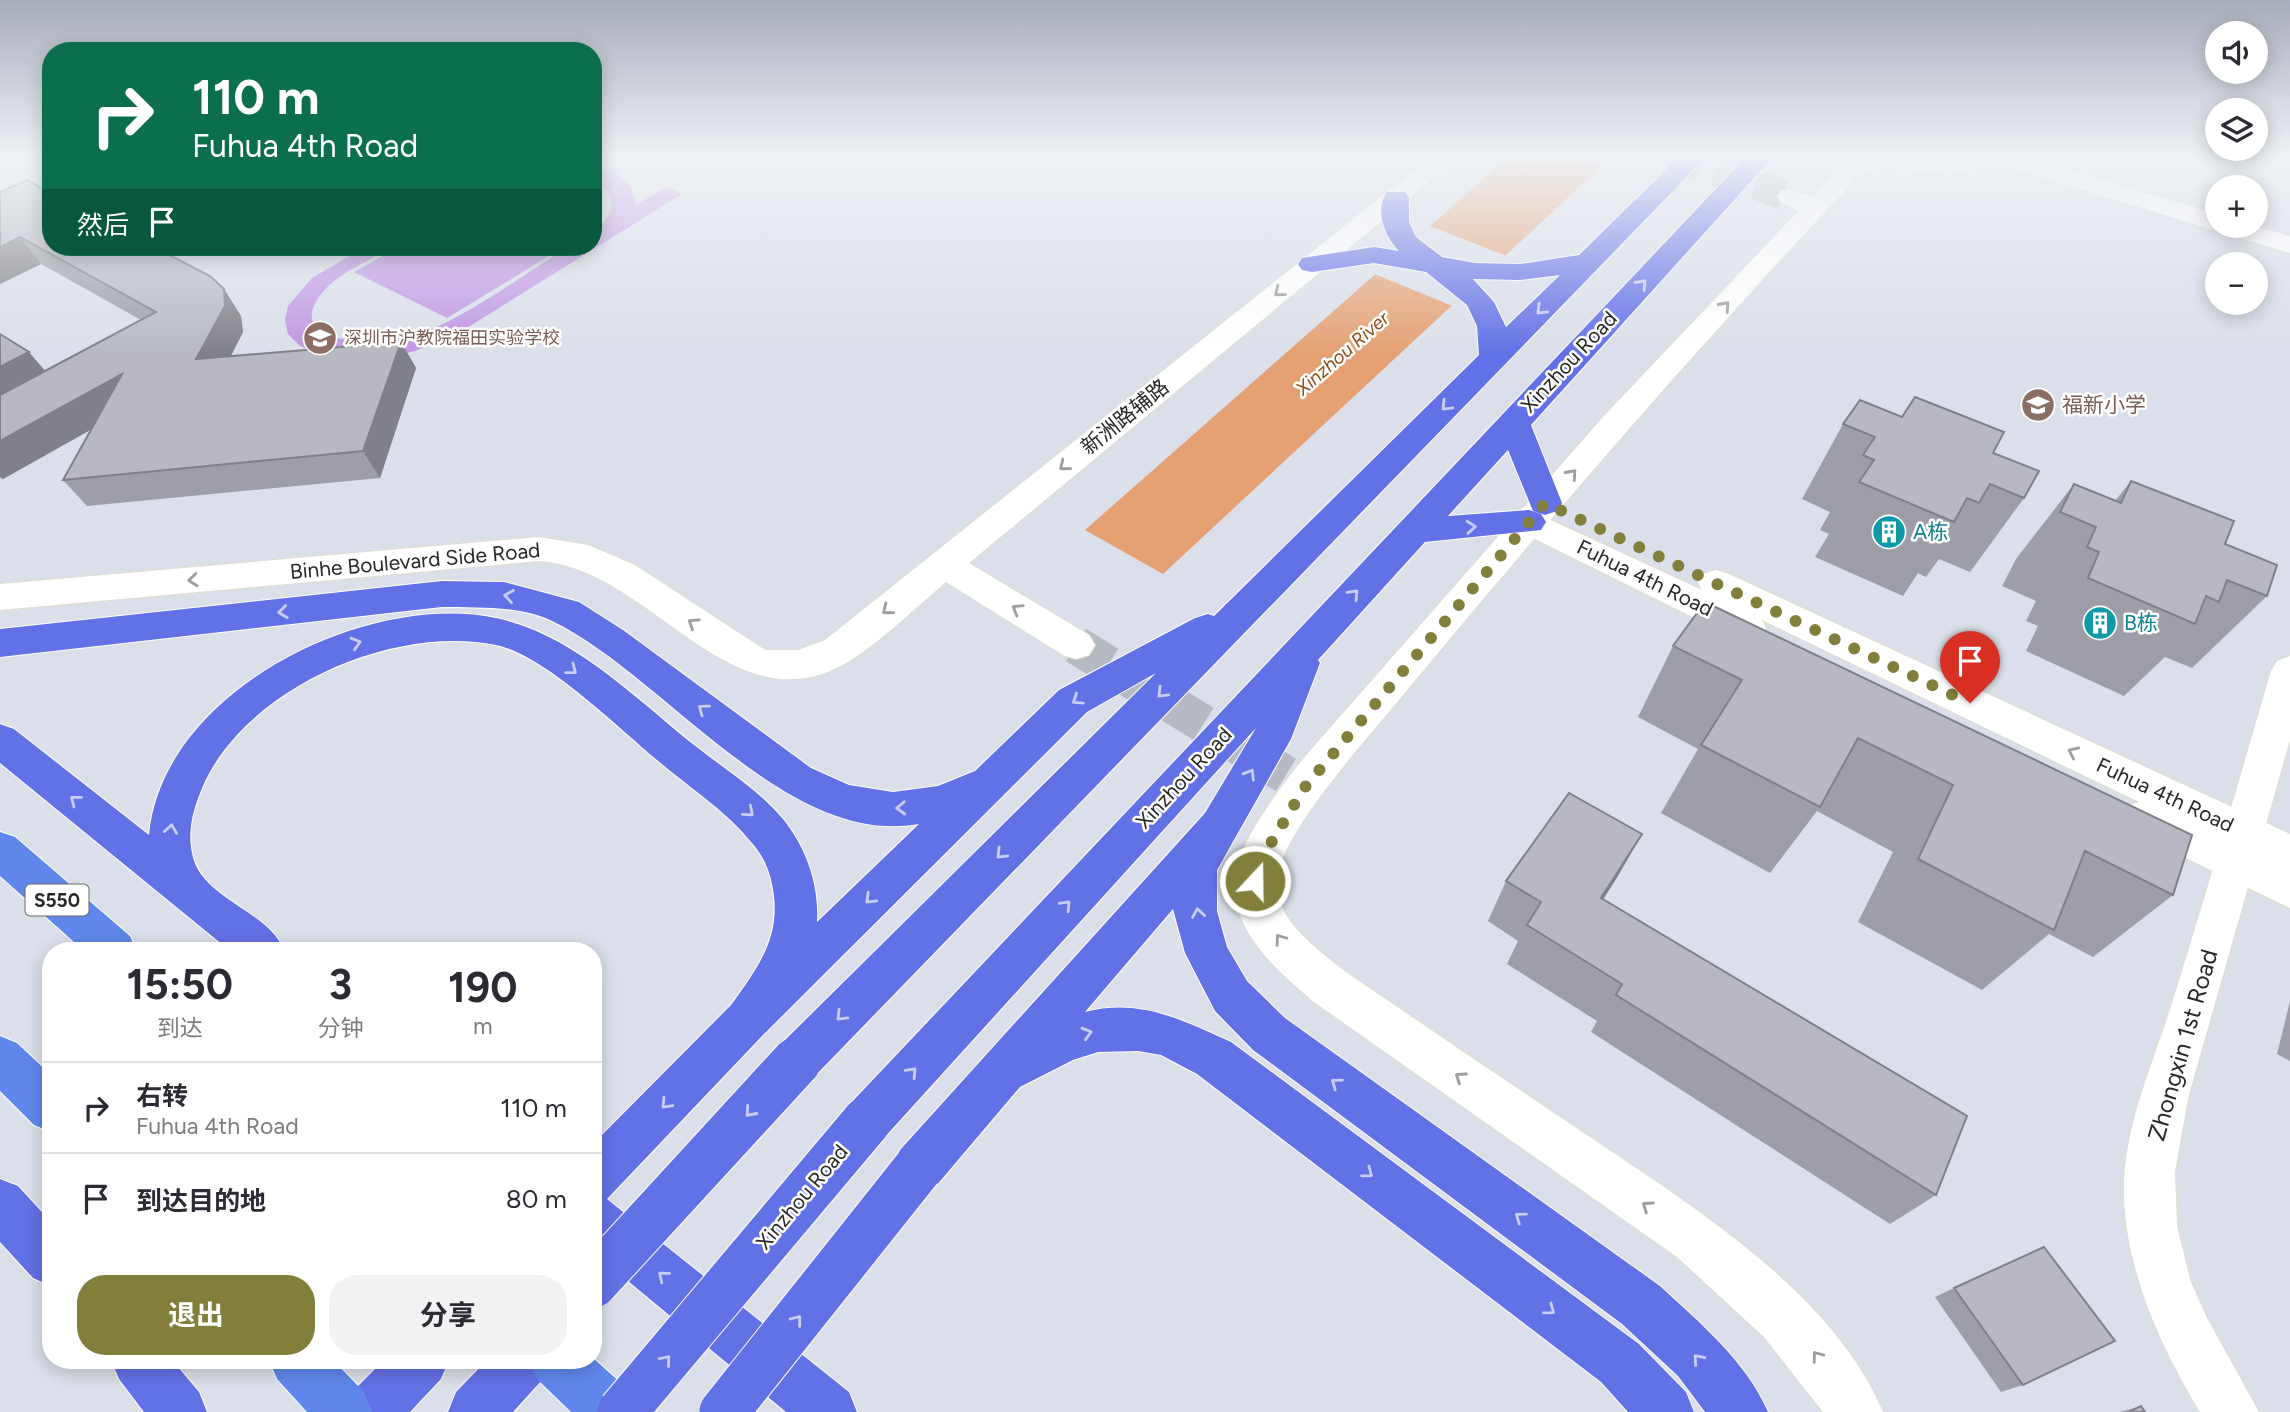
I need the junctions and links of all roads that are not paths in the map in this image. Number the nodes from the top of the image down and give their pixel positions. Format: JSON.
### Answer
{"nodes":[{"id":1,"x":1364,"y":223,"type":"edge"},
{"id":2,"x":1392,"y":223,"type":"edge"},
{"id":3,"x":1628,"y":223,"type":"edge"},
{"id":4,"x":1699,"y":223,"type":"edge"},
{"id":5,"x":1784,"y":223,"type":"edge"},
{"id":6,"x":2266,"y":238,"type":"edge"},
{"id":7,"x":2290,"y":245,"type":"edge"},
{"id":8,"x":1589,"y":262,"type":"junction"},
{"id":9,"x":1432,"y":263,"type":"junction"},
{"id":10,"x":1312,"y":264,"type":"junction"},
{"id":11,"x":1494,"y":358,"type":"junction"},
{"id":12,"x":1514,"y":422,"type":"junction"},
{"id":13,"x":1537,"y":513,"type":"junction"},
{"id":14,"x":1412,"y":531,"type":"junction"},
{"id":15,"x":943,"y":565,"type":"junction"},
{"id":16,"x":0,"y":597,"type":"edge"},
{"id":17,"x":1244,"y":609,"type":"junction"},
{"id":18,"x":0,"y":643,"type":"edge"},
{"id":19,"x":1308,"y":644,"type":"junction"},
{"id":20,"x":1076,"y":645,"type":"tunnel mouth"},
{"id":21,"x":799,"y":666,"type":"joint"},
{"id":22,"x":2290,"y":671,"type":"edge"},
{"id":23,"x":0,"y":740,"type":"edge"},
{"id":24,"x":989,"y":783,"type":"junction"},
{"id":25,"x":1220,"y":825,"type":"junction"},
{"id":26,"x":2240,"y":848,"type":"junction"},
{"id":27,"x":0,"y":850,"type":"edge"},
{"id":28,"x":2290,"y":854,"type":"edge"},
{"id":29,"x":2290,"y":889,"type":"edge"},
{"id":30,"x":189,"y":891,"type":"junction"},
{"id":31,"x":105,"y":942,"type":"edge"},
{"id":32,"x":252,"y":942,"type":"edge"},
{"id":33,"x":747,"y":1020,"type":"junction"},
{"id":34,"x":0,"y":1059,"type":"edge"},
{"id":35,"x":1003,"y":1071,"type":"junction"},
{"id":36,"x":42,"y":1099,"type":"edge"},
{"id":37,"x":602,"y":1171,"type":"edge"},
{"id":38,"x":0,"y":1204,"type":"edge"},
{"id":39,"x":602,"y":1226,"type":"edge"},
{"id":40,"x":42,"y":1250,"type":"edge"},
{"id":41,"x":602,"y":1273,"type":"edge"},
{"id":42,"x":145,"y":1369,"type":"edge"},
{"id":43,"x":304,"y":1369,"type":"edge"},
{"id":44,"x":413,"y":1369,"type":"edge"},
{"id":45,"x":516,"y":1369,"type":"edge"},
{"id":46,"x":566,"y":1369,"type":"edge"},
{"id":47,"x":179,"y":1412,"type":"edge"},
{"id":48,"x":344,"y":1412,"type":"edge"},
{"id":49,"x":372,"y":1412,"type":"edge"},
{"id":50,"x":476,"y":1412,"type":"edge"},
{"id":51,"x":611,"y":1412,"type":"edge"},
{"id":52,"x":622,"y":1412,"type":"edge"},
{"id":53,"x":724,"y":1412,"type":"edge"},
{"id":54,"x":829,"y":1412,"type":"edge"},
{"id":55,"x":1666,"y":1412,"type":"edge"},
{"id":56,"x":1740,"y":1412,"type":"edge"},
{"id":57,"x":1855,"y":1412,"type":"edge"},
{"id":58,"x":2231,"y":1412,"type":"edge"}],
"edges":[{"from":1,"to":10,"type":"street","name":"新洲路辅路"},
{"from":2,"to":9,"type":"main road"},
{"from":3,"to":8,"type":"main road"},
{"from":12,"to":4,"type":"main road","name":"Xinzhou Road","one_way":true},
{"from":13,"to":5,"type":"street","one_way":true},
{"from":6,"to":7,"type":"street"},
{"from":8,"to":9,"type":"main road"},
{"from":8,"to":11,"type":"main road","one_way":true},
{"from":9,"to":10,"type":"main road"},
{"from":9,"to":11,"type":"main road"},
{"from":10,"to":15,"type":"street","name":"新洲路辅路","one_way":true},
{"from":11,"to":17,"type":"main road","one_way":true},
{"from":12,"to":13,"type":"main road"},
{"from":12,"to":14,"type":"main road","name":"Xinzhou Road"},
{"from":14,"to":13,"type":"main road","one_way":true},
{"from":13,"to":26,"type":"street","name":"Fuhua 4th Road"},
{"from":57,"to":13,"type":"street","one_way":true},
{"from":19,"to":14,"type":"main road","name":"Xinzhou Road","one_way":true},
{"from":20,"to":15,"type":"street","one_way":true},
{"from":15,"to":21,"type":"street","name":"新洲路辅路","one_way":true},
{"from":21,"to":16,"type":"street","name":"Binhe Boulevard Side Road","one_way":true},
{"from":17,"to":24,"type":"main road","one_way":true},
{"from":17,"to":41,"type":"main road","one_way":true,"bridge":true},
{"from":24,"to":18,"type":"main road","one_way":true},
{"from":25,"to":19,"type":"main road","one_way":true},
{"from":52,"to":19,"type":"main road","name":"Xinzhou Road","one_way":true,"bridge":true},
{"from":22,"to":26,"type":"street","name":"Zhongxin 1st Road"},
{"from":30,"to":23,"type":"main road","one_way":true},
{"from":24,"to":33,"type":"main road","one_way":true},
{"from":25,"to":35,"type":"main road"},
{"from":56,"to":25,"type":"main road","one_way":true},
{"from":26,"to":28,"type":"street","name":"Fuhua 4th Road"},
{"from":26,"to":29,"type":"street","name":"Fuhua 4th Road"},
{"from":26,"to":58,"type":"street","name":"Zhongxin 1st Road"},
{"from":27,"to":31,"type":"highway","number":"S550"},
{"from":30,"to":32,"type":"main road"},
{"from":30,"to":33,"type":"main road","one_way":true},
{"from":33,"to":37,"type":"main road","one_way":true},
{"from":34,"to":36,"type":"highway"},
{"from":53,"to":35,"type":"main road","one_way":true,"bridge":true},
{"from":35,"to":55,"type":"main road","one_way":true},
{"from":38,"to":40,"type":"main road"},
{"from":54,"to":39,"type":"main road","one_way":true},
{"from":42,"to":47,"type":"main road"},
{"from":43,"to":48,"type":"highway"},
{"from":44,"to":49,"type":"main road"},
{"from":45,"to":50,"type":"main road"},
{"from":46,"to":51,"type":"highway"}]}
